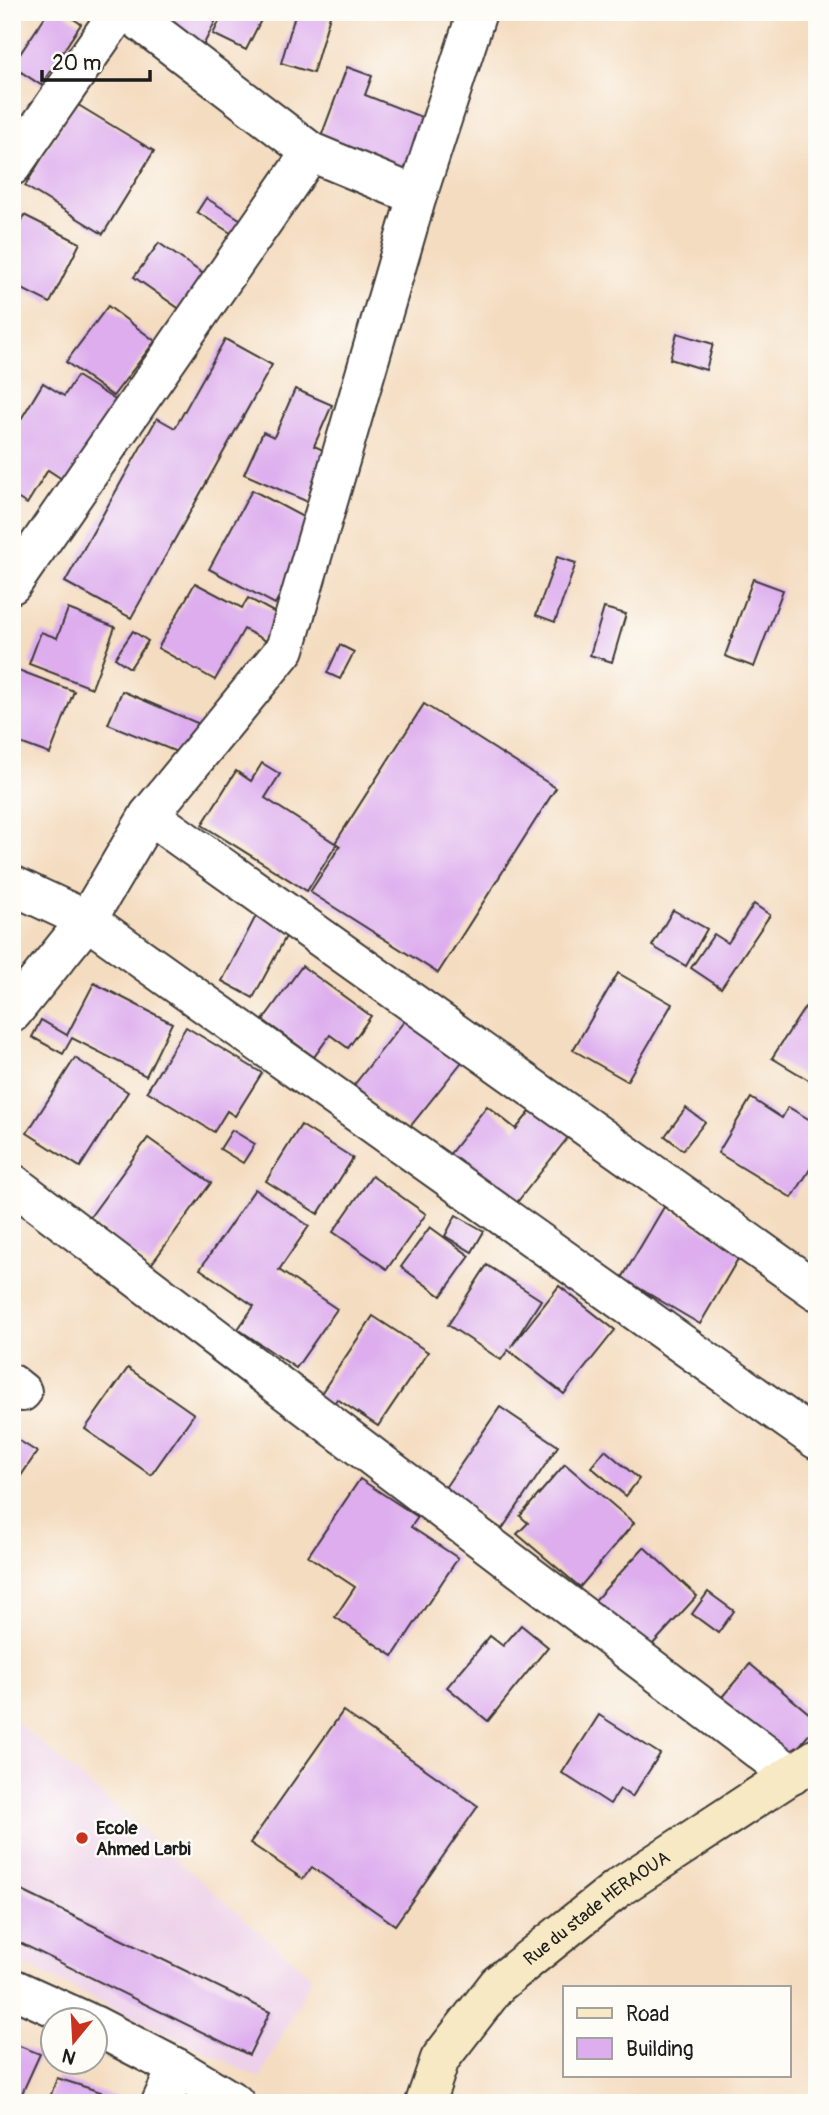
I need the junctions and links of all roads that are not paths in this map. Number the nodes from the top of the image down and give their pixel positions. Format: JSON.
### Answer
{"nodes":[{"id":1,"x":119,"y":12,"type":"edge"},
{"id":2,"x":128,"y":12,"type":"edge"},
{"id":3,"x":477,"y":12,"type":"edge"},
{"id":4,"x":311,"y":152,"type":"junction"},
{"id":5,"x":12,"y":166,"type":"edge"},
{"id":6,"x":417,"y":196,"type":"junction"},
{"id":7,"x":12,"y":584,"type":"edge"},
{"id":8,"x":149,"y":815,"type":"junction"},
{"id":9,"x":12,"y":885,"type":"edge"},
{"id":10,"x":87,"y":920,"type":"junction"},
{"id":11,"x":12,"y":1013,"type":"edge"},
{"id":12,"x":12,"y":1182,"type":"edge"},
{"id":13,"x":817,"y":1291,"type":"edge"},
{"id":14,"x":817,"y":1440,"type":"edge"},
{"id":15,"x":804,"y":1766,"type":"edge"},
{"id":16,"x":12,"y":1988,"type":"edge"},
{"id":17,"x":54,"y":2007,"type":"edge"},
{"id":18,"x":108,"y":2032,"type":"edge"},
{"id":19,"x":177,"y":2068,"type":"junction"},
{"id":20,"x":161,"y":2103,"type":"edge"},
{"id":21,"x":234,"y":2103,"type":"edge"},
{"id":22,"x":425,"y":2103,"type":"edge"}],
"edges":[{"from":1,"to":5,"type":"street"},
{"from":2,"to":4,"type":"street"},
{"from":3,"to":6,"type":"street"},
{"from":4,"to":6,"type":"street"},
{"from":4,"to":7,"type":"street"},
{"from":6,"to":8,"type":"street"},
{"from":8,"to":10,"type":"street"},
{"from":8,"to":13,"type":"street"},
{"from":9,"to":10,"type":"street"},
{"from":10,"to":11,"type":"street"},
{"from":10,"to":14,"type":"street"},
{"from":12,"to":15,"type":"street"},
{"from":15,"to":22,"type":"street","name":"Rue du stade HERAOUA"},
{"from":16,"to":17,"type":"street"},
{"from":18,"to":19,"type":"street"},
{"from":19,"to":20,"type":"street"},
{"from":19,"to":21,"type":"street"}]}
